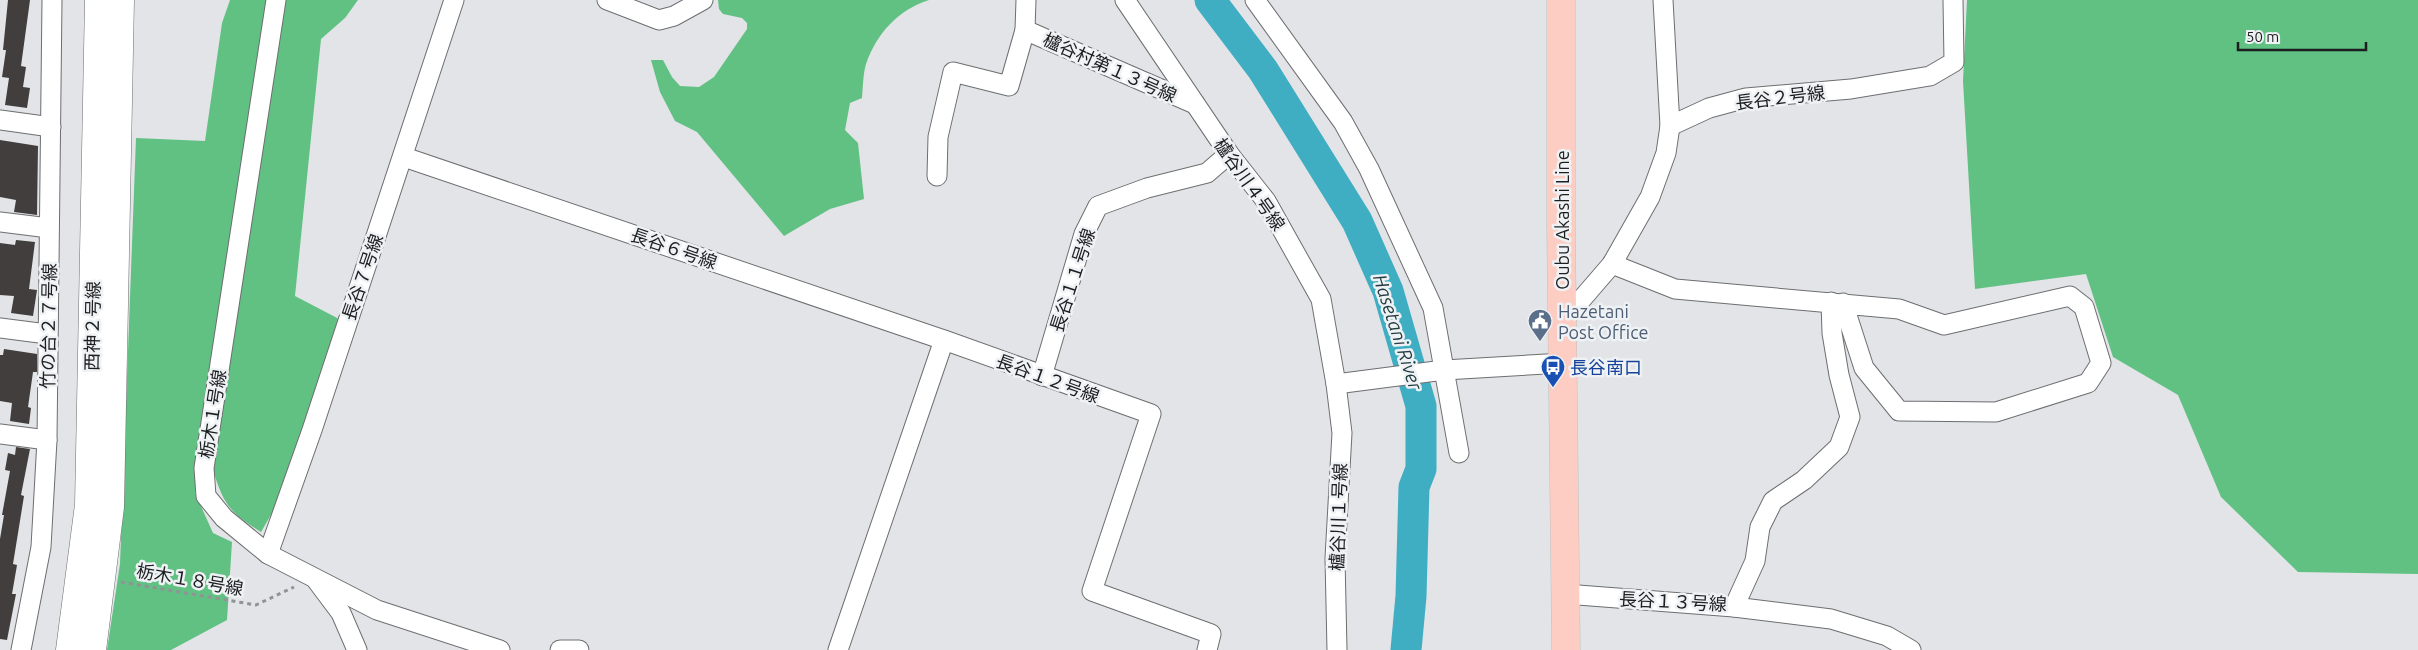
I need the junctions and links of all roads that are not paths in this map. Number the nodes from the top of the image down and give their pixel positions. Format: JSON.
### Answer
{"nodes":[{"id":1,"x":52,"y":0,"type":"edge"},
{"id":2,"x":99,"y":0,"type":"edge"},
{"id":3,"x":120,"y":0,"type":"edge"},
{"id":4,"x":276,"y":0,"type":"edge"},
{"id":5,"x":454,"y":0,"type":"edge"},
{"id":6,"x":607,"y":0,"type":"edge"},
{"id":7,"x":703,"y":0,"type":"edge"},
{"id":8,"x":1026,"y":0,"type":"edge"},
{"id":9,"x":1125,"y":0,"type":"edge"},
{"id":10,"x":1255,"y":0,"type":"edge"},
{"id":11,"x":1561,"y":0,"type":"edge"},
{"id":12,"x":1663,"y":0,"type":"edge"},
{"id":13,"x":1953,"y":0,"type":"edge"},
{"id":14,"x":1025,"y":30,"type":"junction"},
{"id":15,"x":1195,"y":104,"type":"junction"},
{"id":16,"x":0,"y":120,"type":"edge"},
{"id":17,"x":1670,"y":126,"type":"junction"},
{"id":18,"x":51,"y":127,"type":"junction"},
{"id":19,"x":1229,"y":154,"type":"junction"},
{"id":20,"x":404,"y":157,"type":"junction"},
{"id":21,"x":937,"y":176,"type":"dead end"},
{"id":22,"x":0,"y":222,"type":"edge"},
{"id":23,"x":49,"y":228,"type":"junction"},
{"id":24,"x":1612,"y":264,"type":"junction"},
{"id":25,"x":1837,"y":302,"type":"junction"},
{"id":26,"x":1562,"y":322,"type":"junction"},
{"id":27,"x":0,"y":328,"type":"edge"},
{"id":28,"x":47,"y":334,"type":"junction"},
{"id":29,"x":944,"y":340,"type":"junction"},
{"id":30,"x":1563,"y":363,"type":"junction"},
{"id":31,"x":1444,"y":370,"type":"junction"},
{"id":32,"x":1042,"y":376,"type":"junction"},
{"id":33,"x":1336,"y":384,"type":"junction"},
{"id":34,"x":0,"y":434,"type":"edge"},
{"id":35,"x":47,"y":440,"type":"junction"},
{"id":36,"x":1459,"y":453,"type":"dead end"},
{"id":37,"x":268,"y":554,"type":"junction"},
{"id":38,"x":315,"y":578,"type":"junction"},
{"id":39,"x":1565,"y":594,"type":"junction"},
{"id":40,"x":1734,"y":608,"type":"junction"},
{"id":41,"x":21,"y":650,"type":"edge"},
{"id":42,"x":70,"y":650,"type":"edge"},
{"id":43,"x":92,"y":650,"type":"edge"},
{"id":44,"x":357,"y":650,"type":"edge"},
{"id":45,"x":500,"y":650,"type":"edge"},
{"id":46,"x":560,"y":650,"type":"edge"},
{"id":47,"x":579,"y":650,"type":"edge"},
{"id":48,"x":838,"y":650,"type":"edge"},
{"id":49,"x":1207,"y":650,"type":"edge"},
{"id":50,"x":1337,"y":650,"type":"edge"},
{"id":51,"x":1566,"y":650,"type":"edge"},
{"id":52,"x":1911,"y":650,"type":"edge"}],
"edges":[{"from":1,"to":18,"type":"street","name":"竹の台２７号線"},
{"from":2,"to":42,"type":"street","name":"西神２号線"},
{"from":3,"to":43,"type":"street","name":"西神２号線"},
{"from":4,"to":37,"type":"street","name":"栃木１号線"},
{"from":5,"to":20,"type":"street","name":"長谷７号線"},
{"from":6,"to":7,"type":"street"},
{"from":8,"to":14,"type":"street"},
{"from":9,"to":15,"type":"street","name":"櫨谷川４号線"},
{"from":10,"to":31,"type":"street"},
{"from":11,"to":26,"type":"main road","name":"Oubu Akashi Line"},
{"from":12,"to":17,"type":"street"},
{"from":13,"to":17,"type":"street","name":"長谷２号線"},
{"from":14,"to":15,"type":"street","name":"櫨谷村第１３号線"},
{"from":14,"to":21,"type":"street"},
{"from":15,"to":19,"type":"street","name":"櫨谷川４号線"},
{"from":16,"to":18,"type":"street"},
{"from":17,"to":24,"type":"street"},
{"from":18,"to":23,"type":"street","name":"竹の台２７号線"},
{"from":19,"to":32,"type":"street","name":"長谷１１号線"},
{"from":19,"to":33,"type":"street","name":"櫨谷川４号線"},
{"from":20,"to":29,"type":"street","name":"長谷６号線"},
{"from":20,"to":37,"type":"street","name":"長谷７号線"},
{"from":22,"to":23,"type":"street"},
{"from":23,"to":28,"type":"street","name":"竹の台２７号線"},
{"from":24,"to":25,"type":"street"},
{"from":24,"to":26,"type":"street"},
{"from":25,"to":25,"type":"street"},
{"from":25,"to":40,"type":"street","name":"長谷１３号線"},
{"from":26,"to":30,"type":"main road","name":"Oubu Akashi Line"},
{"from":27,"to":28,"type":"street"},
{"from":28,"to":35,"type":"street","name":"竹の台２７号線"},
{"from":29,"to":32,"type":"street","name":"長谷１２号線"},
{"from":29,"to":48,"type":"street"},
{"from":30,"to":31,"type":"street"},
{"from":30,"to":39,"type":"main road","name":"Oubu Akashi Line"},
{"from":31,"to":33,"type":"street"},
{"from":31,"to":36,"type":"street"},
{"from":32,"to":49,"type":"street","name":"長谷１２号線"},
{"from":33,"to":50,"type":"street","name":"櫨谷川１号線"},
{"from":34,"to":35,"type":"street"},
{"from":35,"to":41,"type":"street","name":"竹の台２７号線"},
{"from":37,"to":38,"type":"street","name":"栃木１号線"},
{"from":38,"to":44,"type":"street"},
{"from":38,"to":45,"type":"street","name":"栃木１号線"},
{"from":39,"to":40,"type":"street","name":"長谷１３号線"},
{"from":39,"to":51,"type":"main road","name":"Oubu Akashi Line"},
{"from":40,"to":52,"type":"street"},
{"from":46,"to":47,"type":"street"}]}
